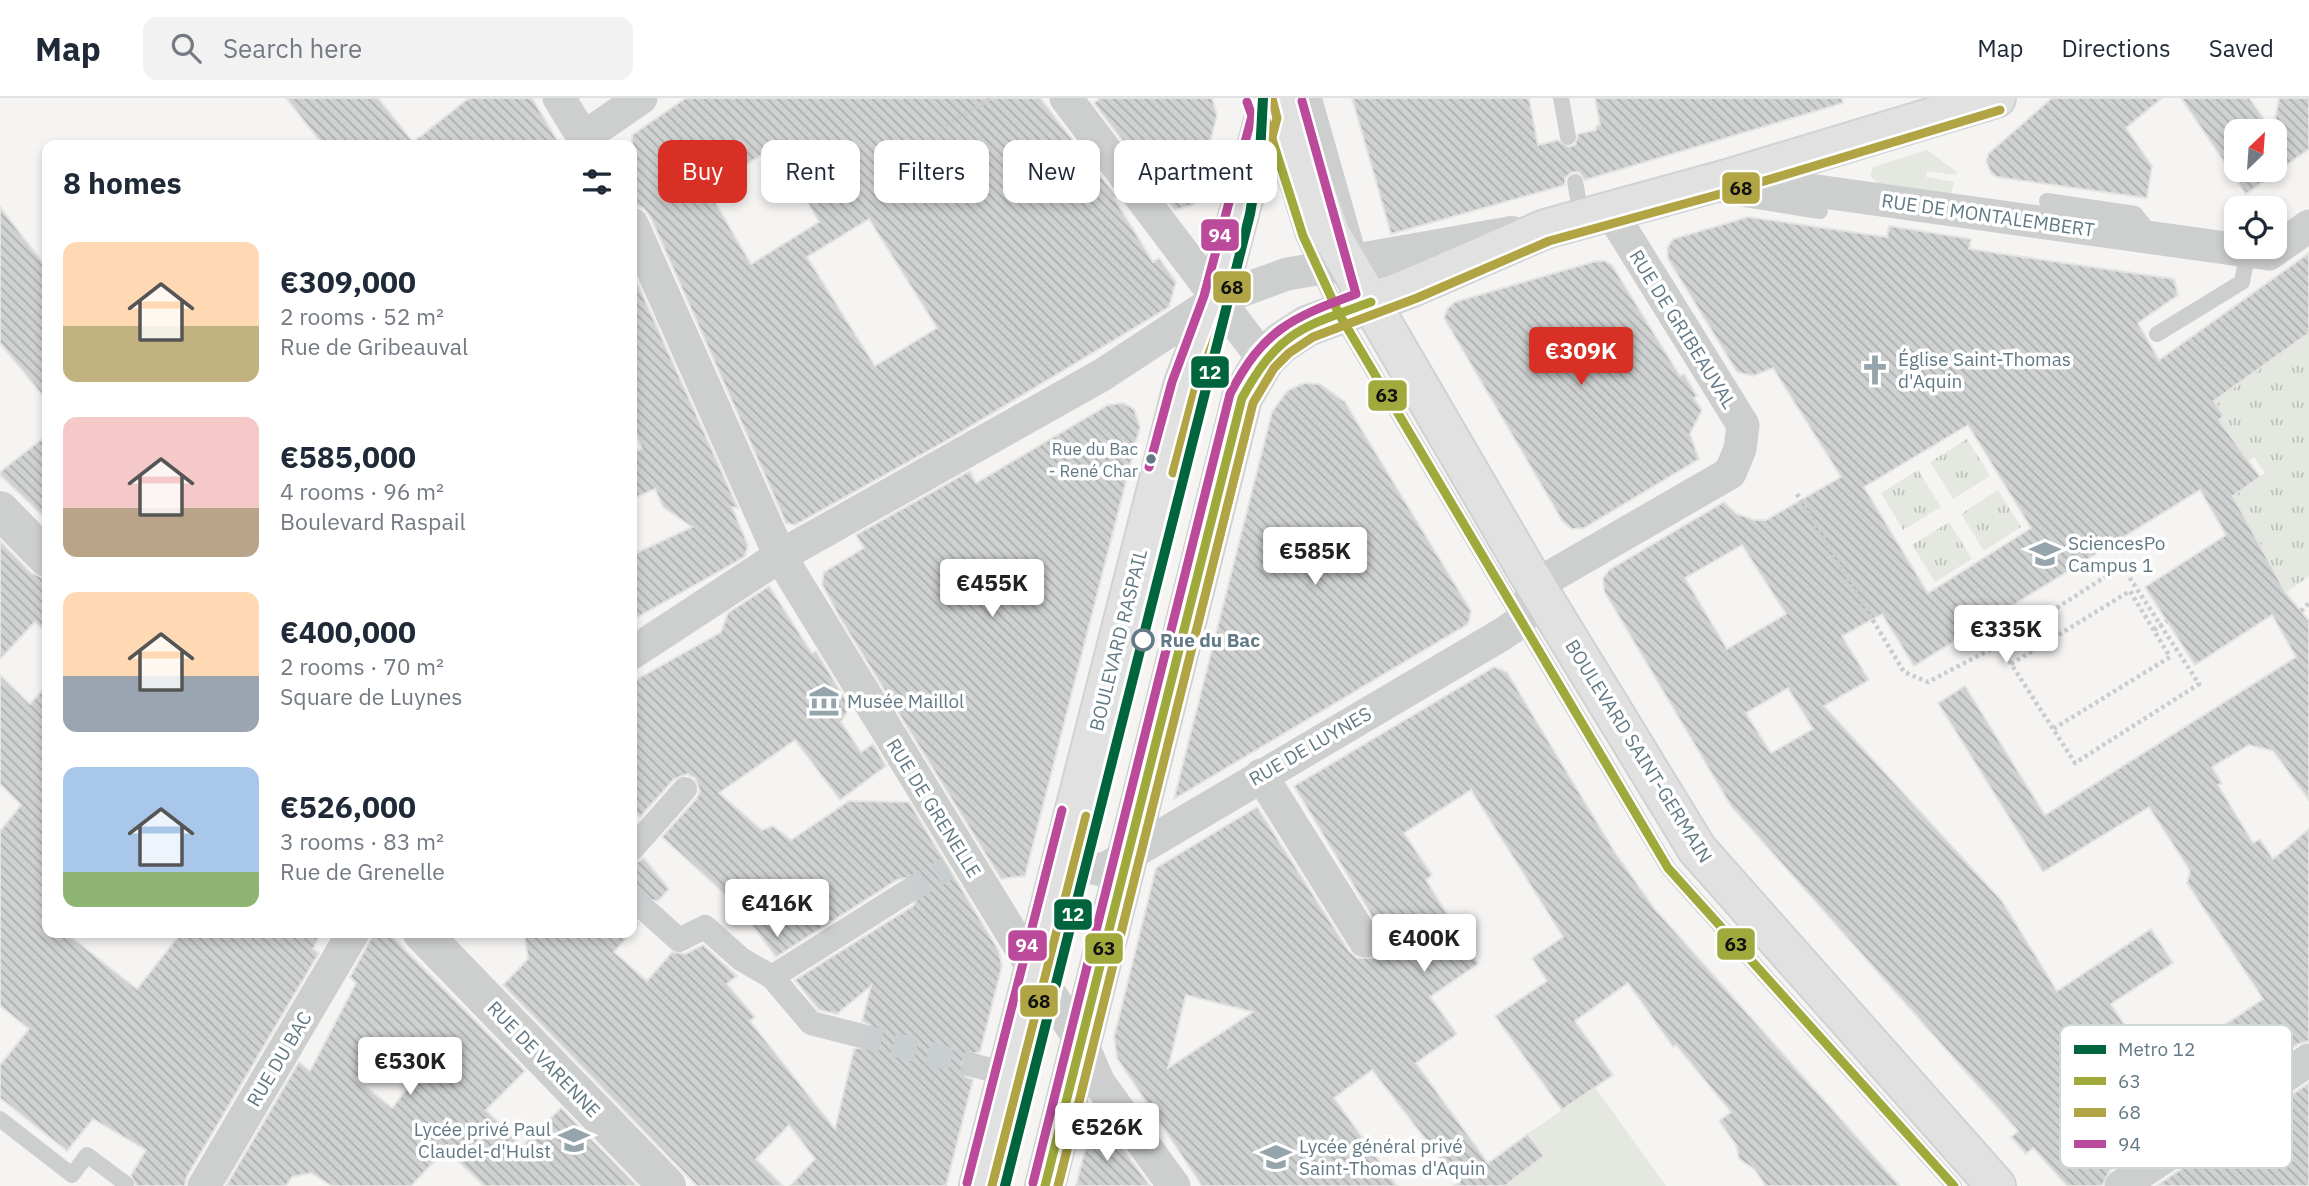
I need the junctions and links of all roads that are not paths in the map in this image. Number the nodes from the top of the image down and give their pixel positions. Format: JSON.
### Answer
{"nodes":[{"id":1,"x":559,"y":98,"type":"edge"},
{"id":2,"x":641,"y":98,"type":"edge"},
{"id":3,"x":1066,"y":98,"type":"edge"},
{"id":4,"x":1314,"y":98,"type":"edge"},
{"id":5,"x":1561,"y":98,"type":"edge"},
{"id":6,"x":1996,"y":98,"type":"edge"},
{"id":7,"x":1269,"y":102,"type":"edge"},
{"id":8,"x":1568,"y":137,"type":"dead end"},
{"id":9,"x":584,"y":140,"type":"edge"},
{"id":10,"x":588,"y":140,"type":"edge"},
{"id":11,"x":1727,"y":179,"type":"junction"},
{"id":12,"x":1575,"y":183,"type":"dead end"},
{"id":13,"x":1686,"y":190,"type":"junction"},
{"id":14,"x":2047,"y":201,"type":"dead end"},
{"id":15,"x":1820,"y":211,"type":"dead end"},
{"id":16,"x":1597,"y":216,"type":"junction"},
{"id":17,"x":2309,"y":226,"type":"edge"},
{"id":18,"x":1545,"y":229,"type":"junction"},
{"id":19,"x":637,"y":235,"type":"edge"},
{"id":20,"x":2153,"y":238,"type":"junction"},
{"id":21,"x":2287,"y":241,"type":"edge"},
{"id":22,"x":2224,"y":248,"type":"edge"},
{"id":23,"x":2246,"y":259,"type":"edge"},
{"id":24,"x":1342,"y":265,"type":"junction"},
{"id":25,"x":1216,"y":300,"type":"junction"},
{"id":26,"x":1355,"y":308,"type":"junction"},
{"id":27,"x":2157,"y":334,"type":"dead end"},
{"id":28,"x":1264,"y":360,"type":"junction"},
{"id":29,"x":0,"y":510,"type":"edge"},
{"id":30,"x":42,"y":553,"type":"edge"},
{"id":31,"x":780,"y":556,"type":"junction"},
{"id":32,"x":1536,"y":585,"type":"junction"},
{"id":33,"x":1520,"y":622,"type":"junction"},
{"id":34,"x":637,"y":650,"type":"edge"},
{"id":35,"x":1261,"y":775,"type":"junction"},
{"id":36,"x":685,"y":789,"type":"dead end"},
{"id":37,"x":637,"y":843,"type":"edge"},
{"id":38,"x":1127,"y":854,"type":"junction"},
{"id":39,"x":1062,"y":862,"type":"junction"},
{"id":40,"x":905,"y":893,"type":"tunnel mouth"},
{"id":41,"x":649,"y":913,"type":"tunnel mouth"},
{"id":42,"x":351,"y":938,"type":"edge"},
{"id":43,"x":427,"y":938,"type":"edge"},
{"id":44,"x":1364,"y":941,"type":"dead end"},
{"id":45,"x":1033,"y":968,"type":"junction"},
{"id":46,"x":772,"y":977,"type":"junction"},
{"id":47,"x":858,"y":1035,"type":"tunnel mouth"},
{"id":48,"x":1081,"y":1041,"type":"junction"},
{"id":49,"x":2309,"y":1060,"type":"edge"},
{"id":50,"x":2292,"y":1071,"type":"edge"},
{"id":51,"x":0,"y":1119,"type":"edge"},
{"id":52,"x":2148,"y":1168,"type":"edge"},
{"id":53,"x":126,"y":1184,"type":"dead end"},
{"id":54,"x":204,"y":1186,"type":"edge"},
{"id":55,"x":667,"y":1186,"type":"edge"},
{"id":56,"x":979,"y":1186,"type":"edge"},
{"id":57,"x":1045,"y":1186,"type":"edge"},
{"id":58,"x":1174,"y":1186,"type":"edge"},
{"id":59,"x":1954,"y":1186,"type":"edge"},
{"id":60,"x":1996,"y":1186,"type":"edge"},
{"id":61,"x":2121,"y":1186,"type":"edge"}],
"edges":[{"from":1,"to":9,"type":"street"},
{"from":2,"to":10,"type":"street"},
{"from":3,"to":25,"type":"street"},
{"from":4,"to":24,"type":"lane","name":"BOULEVARD SAINT-GERMAIN"},
{"from":5,"to":8,"type":"lane"},
{"from":6,"to":11,"type":"main road"},
{"from":7,"to":24,"type":"main road","name":"BOULEVARD SAINT-GERMAIN"},
{"from":7,"to":25,"type":"main road","name":"BOULEVARD RASPAIL"},
{"from":11,"to":13,"type":"main road"},
{"from":11,"to":20,"type":"street","name":"RUE DE MONTALEMBERT"},
{"from":12,"to":16,"type":"lane"},
{"from":13,"to":15,"type":"lane"},
{"from":13,"to":16,"type":"main road"},
{"from":14,"to":20,"type":"lane"},
{"from":16,"to":18,"type":"main road"},
{"from":16,"to":32,"type":"street","name":"RUE DE GRIBEAUVAL"},
{"from":17,"to":21,"type":"street","name":"RUE DE MONTALEMBERT"},
{"from":18,"to":24,"type":"street"},
{"from":18,"to":26,"type":"main road"},
{"from":19,"to":31,"type":"street","name":"RUE DE GRENELLE"},
{"from":20,"to":22,"type":"street","name":"RUE DE MONTALEMBERT"},
{"from":23,"to":27,"type":"lane"},
{"from":24,"to":25,"type":"street"},
{"from":24,"to":26,"type":"main road","name":"BOULEVARD SAINT-GERMAIN"},
{"from":25,"to":28,"type":"street"},
{"from":25,"to":31,"type":"street"},
{"from":25,"to":39,"type":"main road","name":"BOULEVARD RASPAIL"},
{"from":26,"to":28,"type":"main road"},
{"from":26,"to":32,"type":"main road","name":"BOULEVARD SAINT-GERMAIN"},
{"from":26,"to":33,"type":"lane","name":"BOULEVARD SAINT-GERMAIN"},
{"from":28,"to":38,"type":"main road"},
{"from":29,"to":30,"type":"street"},
{"from":31,"to":34,"type":"street"},
{"from":31,"to":45,"type":"street","name":"RUE DE GRENELLE"},
{"from":32,"to":33,"type":"street"},
{"from":32,"to":60,"type":"main road","name":"BOULEVARD SAINT-GERMAIN"},
{"from":33,"to":35,"type":"street","name":"RUE DE LUYNES"},
{"from":33,"to":59,"type":"lane","name":"BOULEVARD SAINT-GERMAIN"},
{"from":35,"to":38,"type":"street","name":"RUE DE LUYNES"},
{"from":35,"to":44,"type":"street"},
{"from":36,"to":37,"type":"street"},
{"from":38,"to":39,"type":"street","name":"RUE DE LUYNES"},
{"from":38,"to":48,"type":"main road"},
{"from":39,"to":45,"type":"main road","name":"BOULEVARD RASPAIL"},
{"from":40,"to":46,"type":"street"},
{"from":41,"to":46,"type":"street"},
{"from":42,"to":54,"type":"street","name":"RUE DU BAC"},
{"from":43,"to":55,"type":"street","name":"RUE DE VARENNE"},
{"from":45,"to":48,"type":"street","name":"RUE DE GRENELLE"},
{"from":45,"to":56,"type":"main road","name":"BOULEVARD RASPAIL"},
{"from":46,"to":47,"type":"street"},
{"from":48,"to":57,"type":"main road"},
{"from":48,"to":58,"type":"street","name":"RUE DE GRENELLE"},
{"from":49,"to":50,"type":"street"},
{"from":51,"to":53,"type":"lane"},
{"from":52,"to":61,"type":"street"}]}
